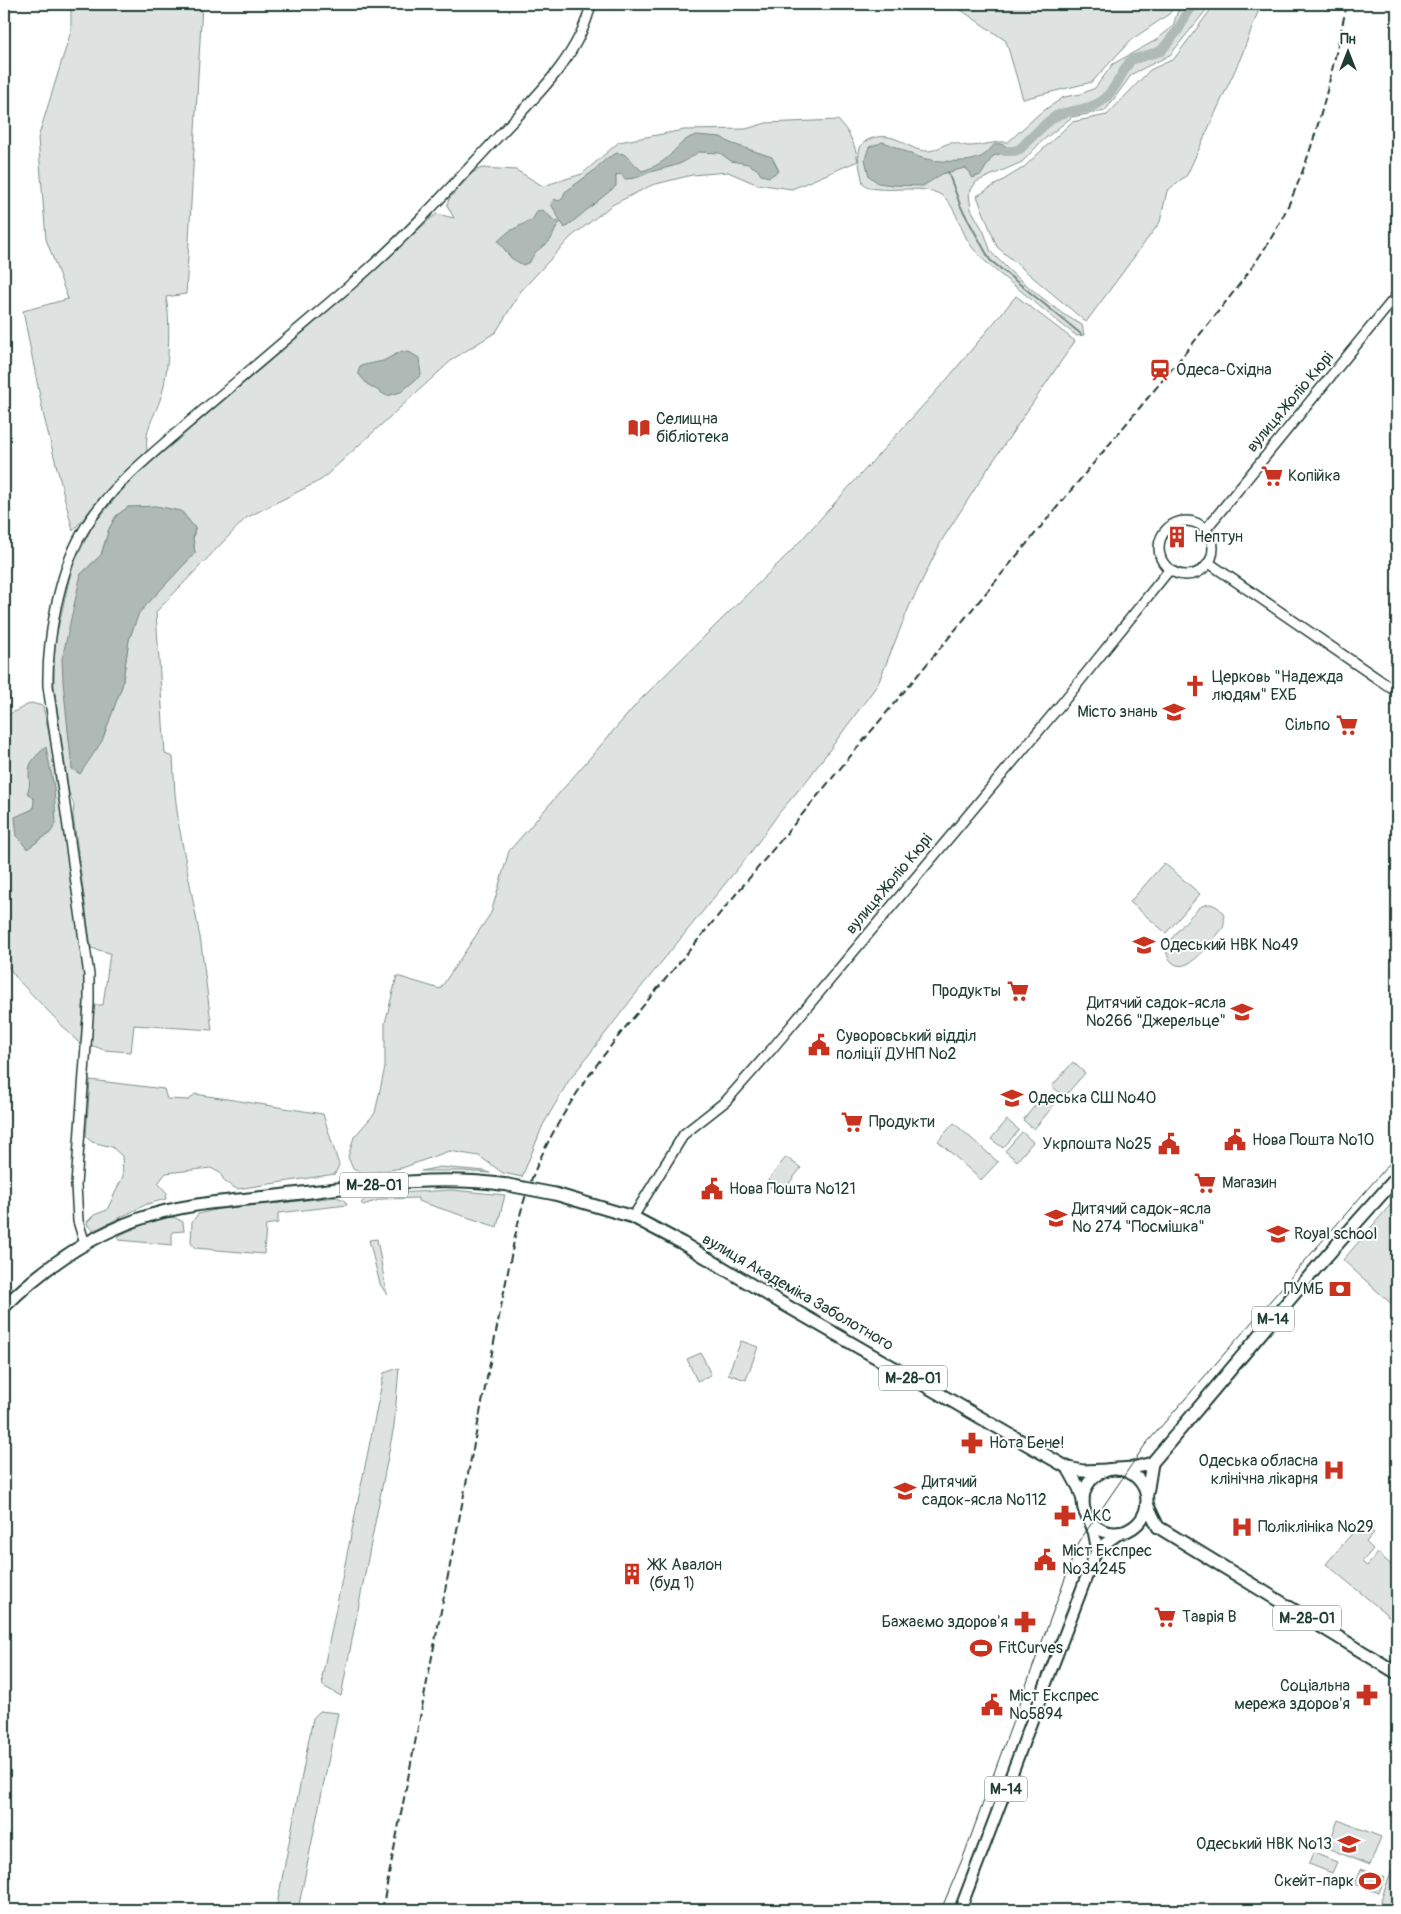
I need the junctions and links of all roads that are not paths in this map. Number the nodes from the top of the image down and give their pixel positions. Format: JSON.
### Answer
{"nodes":[{"id":1,"x":591,"y":4,"type":"edge"},
{"id":2,"x":1397,"y":294,"type":"edge"},
{"id":3,"x":1206,"y":529,"type":"junction"},
{"id":4,"x":1209,"y":562,"type":"junction"},
{"id":5,"x":1170,"y":569,"type":"junction"},
{"id":6,"x":1397,"y":692,"type":"edge"},
{"id":7,"x":1397,"y":1177,"type":"edge"},
{"id":8,"x":633,"y":1217,"type":"junction"},
{"id":9,"x":85,"y":1244,"type":"junction"},
{"id":10,"x":4,"y":1307,"type":"edge"},
{"id":11,"x":1152,"y":1463,"type":"junction"},
{"id":12,"x":1068,"y":1468,"type":"junction"},
{"id":13,"x":1112,"y":1470,"type":"junction"},
{"id":14,"x":1147,"y":1499,"type":"junction"},
{"id":15,"x":1083,"y":1501,"type":"junction"},
{"id":16,"x":1090,"y":1522,"type":"junction"},
{"id":17,"x":1158,"y":1527,"type":"junction"},
{"id":18,"x":1126,"y":1531,"type":"junction"},
{"id":19,"x":1097,"y":1549,"type":"junction"},
{"id":20,"x":1397,"y":1673,"type":"edge"},
{"id":21,"x":960,"y":1910,"type":"edge"}],
"edges":[{"from":1,"to":9,"type":"street"},
{"from":2,"to":3,"type":"street","name":"вулиця Жоліо Кюрі"},
{"from":3,"to":4,"type":"street"},
{"from":3,"to":5,"type":"street"},
{"from":4,"to":5,"type":"street"},
{"from":4,"to":6,"type":"street"},
{"from":5,"to":8,"type":"street","name":"вулиця Жоліо Кюрі"},
{"from":7,"to":11,"type":"highway","number":"М-14"},
{"from":8,"to":9,"type":"highway","name":"вулиця Академіка Заболотного","number":"М-28-01","bridge":true},
{"from":8,"to":12,"type":"highway","name":"вулиця Академіка Заболотного","number":"М-28-01"},
{"from":9,"to":10,"type":"highway","number":"М-28-01"},
{"from":11,"to":13,"type":"highway","name":"вулиця Академіка Заболотного"},
{"from":11,"to":14,"type":"highway"},
{"from":12,"to":13,"type":"highway","name":"вулиця Академіка Заболотного","number":"М-28-01"},
{"from":12,"to":15,"type":"highway"},
{"from":13,"to":14,"type":"highway"},
{"from":13,"to":15,"type":"highway"},
{"from":14,"to":17,"type":"highway"},
{"from":14,"to":18,"type":"highway"},
{"from":15,"to":16,"type":"highway"},
{"from":16,"to":18,"type":"highway"},
{"from":16,"to":19,"type":"main road"},
{"from":17,"to":18,"type":"highway"},
{"from":17,"to":20,"type":"highway","number":"М-28-01"},
{"from":18,"to":19,"type":"main road"},
{"from":19,"to":21,"type":"main road","number":"М-14"}]}
